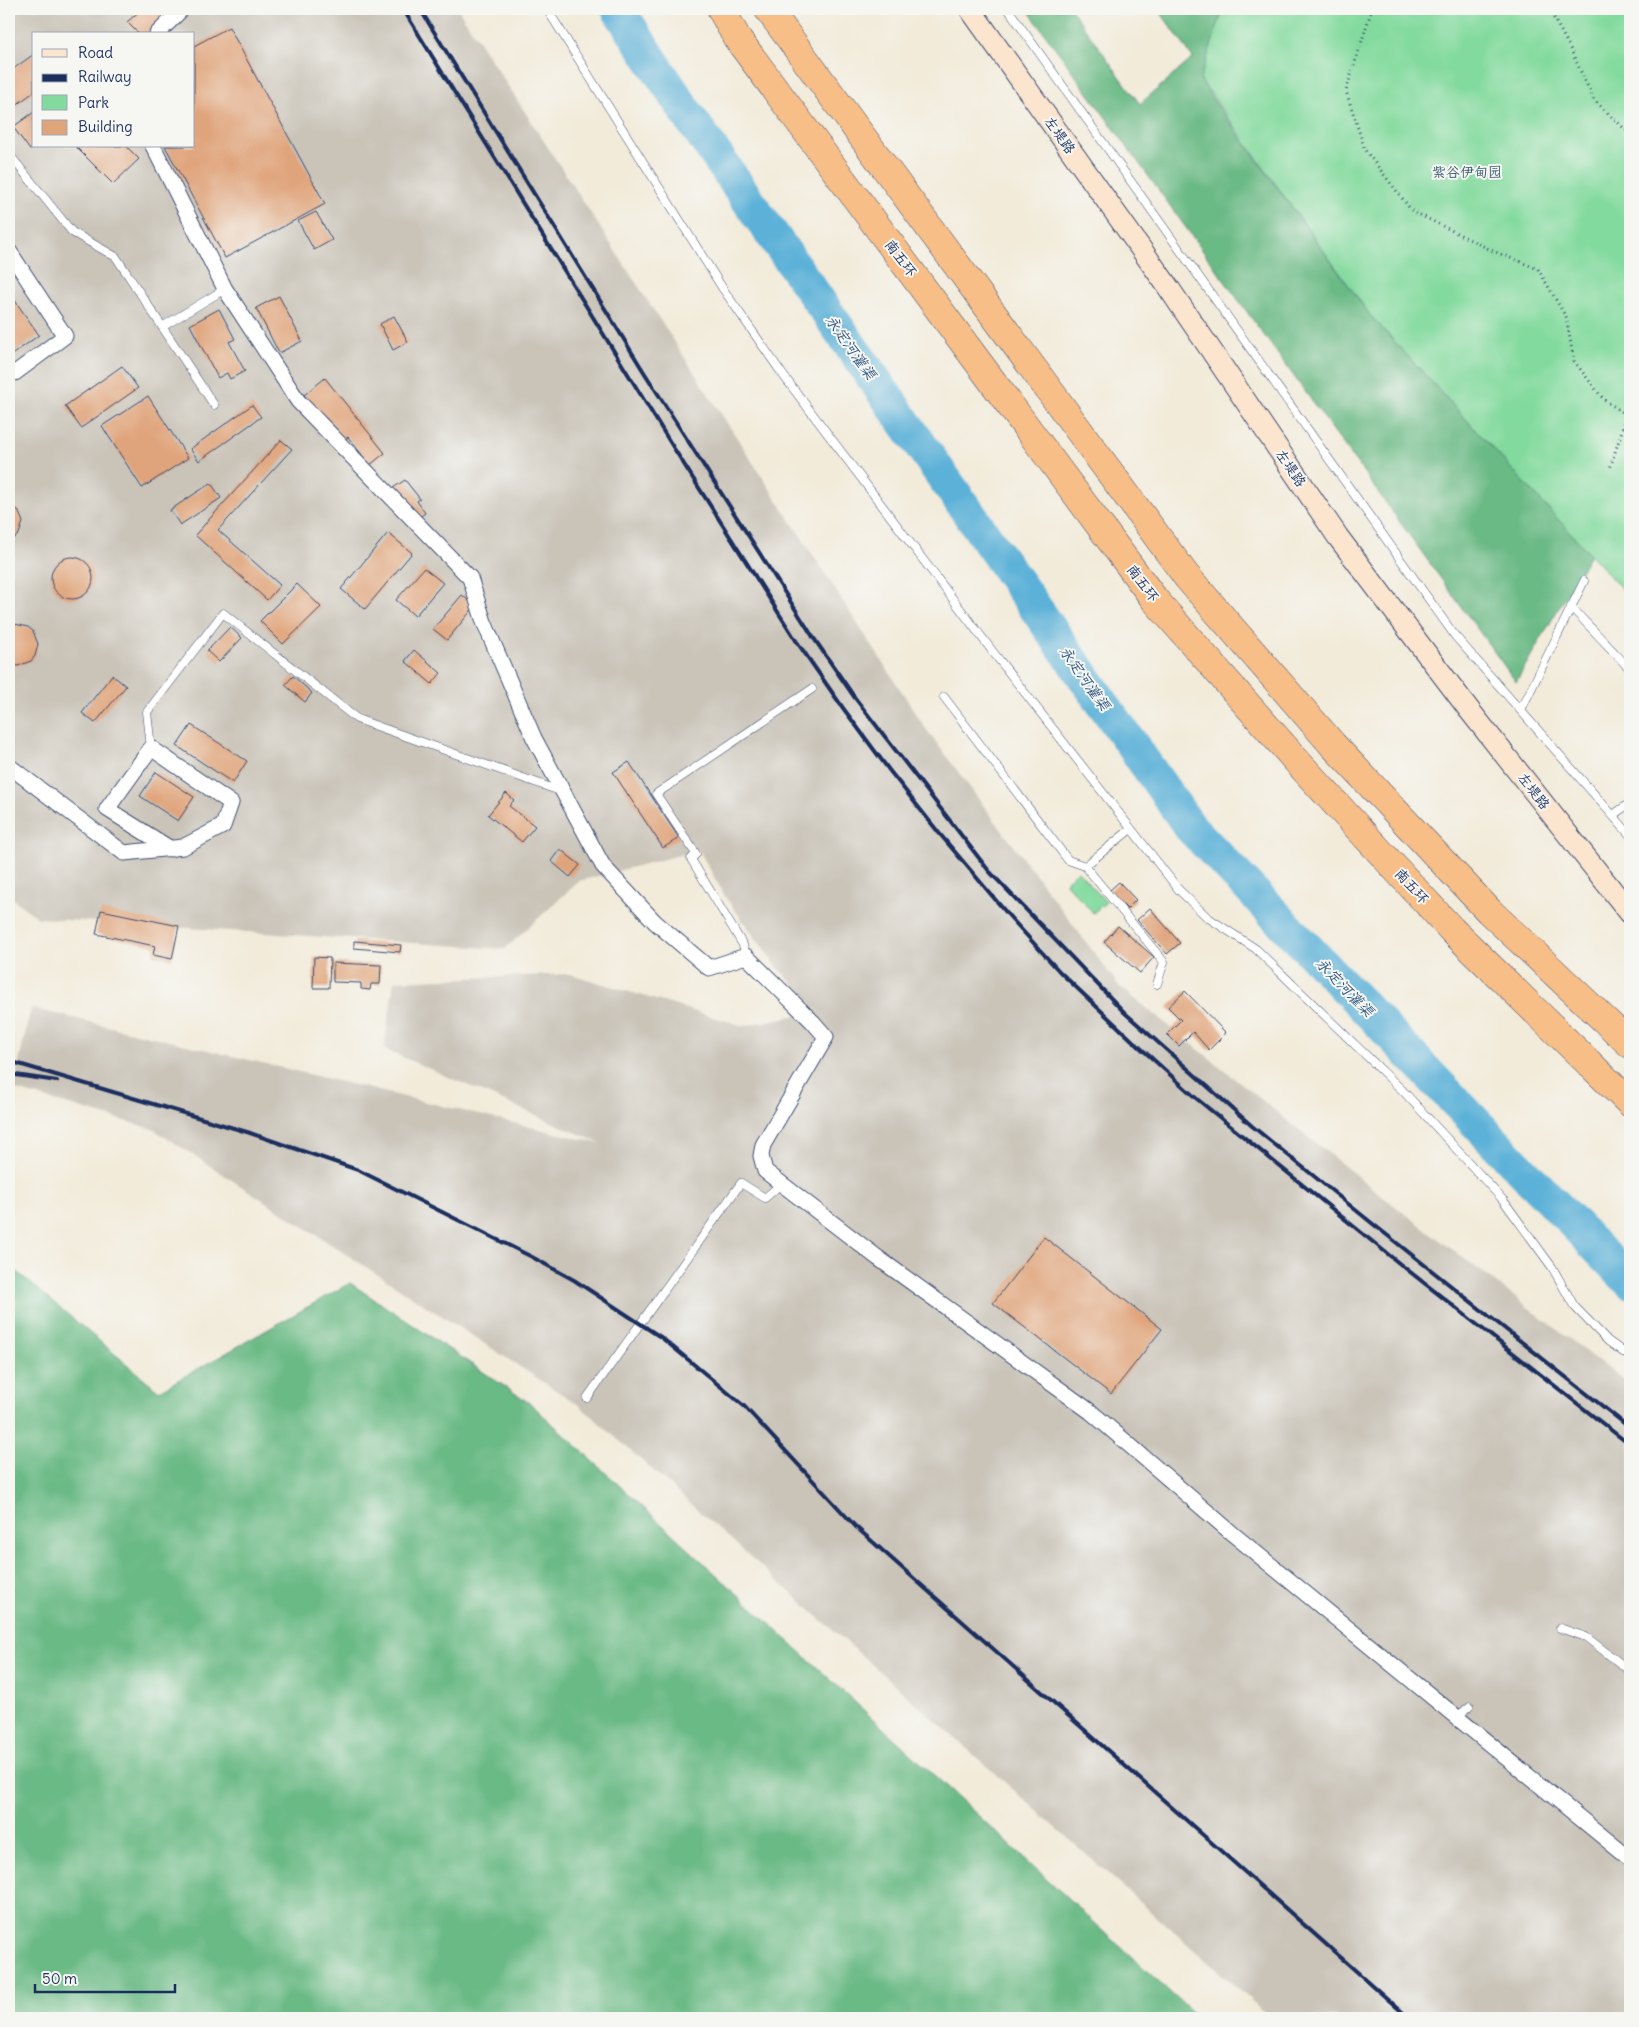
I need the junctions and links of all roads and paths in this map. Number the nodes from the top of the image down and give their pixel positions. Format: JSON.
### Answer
{"nodes":[{"id":1,"x":182,"y":9,"type":"edge"},
{"id":2,"x":547,"y":9,"type":"edge"},
{"id":3,"x":721,"y":9,"type":"edge"},
{"id":4,"x":768,"y":9,"type":"edge"},
{"id":5,"x":970,"y":9,"type":"edge"},
{"id":6,"x":1008,"y":9,"type":"edge"},
{"id":7,"x":1374,"y":9,"type":"edge"},
{"id":8,"x":1549,"y":9,"type":"edge"},
{"id":9,"x":159,"y":32,"type":"edge"},
{"id":10,"x":1630,"y":134,"type":"edge"},
{"id":11,"x":154,"y":148,"type":"edge"},
{"id":12,"x":9,"y":154,"type":"edge"},
{"id":13,"x":9,"y":251,"type":"edge"},
{"id":14,"x":225,"y":289,"type":"junction"},
{"id":15,"x":162,"y":327,"type":"junction"},
{"id":16,"x":9,"y":372,"type":"edge"},
{"id":17,"x":1630,"y":402,"type":"edge"},
{"id":18,"x":214,"y":405,"type":"dead end"},
{"id":19,"x":1629,"y":416,"type":"edge"},
{"id":20,"x":1610,"y":468,"type":"dead end"},
{"id":21,"x":1584,"y":581,"type":"dead end"},
{"id":22,"x":1571,"y":607,"type":"junction"},
{"id":23,"x":1630,"y":669,"type":"edge"},
{"id":24,"x":812,"y":690,"type":"dead end"},
{"id":25,"x":944,"y":697,"type":"dead end"},
{"id":26,"x":1521,"y":710,"type":"junction"},
{"id":27,"x":151,"y":748,"type":"junction"},
{"id":28,"x":9,"y":766,"type":"edge"},
{"id":29,"x":563,"y":792,"type":"junction"},
{"id":30,"x":1630,"y":803,"type":"edge"},
{"id":31,"x":1613,"y":815,"type":"junction"},
{"id":32,"x":1131,"y":829,"type":"junction"},
{"id":33,"x":1630,"y":835,"type":"edge"},
{"id":34,"x":172,"y":849,"type":"junction"},
{"id":35,"x":1085,"y":866,"type":"junction"},
{"id":36,"x":1630,"y":912,"type":"edge"},
{"id":37,"x":746,"y":956,"type":"junction"},
{"id":38,"x":1157,"y":984,"type":"dead end"},
{"id":39,"x":1630,"y":1044,"type":"edge"},
{"id":40,"x":1630,"y":1103,"type":"edge"},
{"id":41,"x":782,"y":1183,"type":"junction"},
{"id":42,"x":1630,"y":1357,"type":"edge"},
{"id":43,"x":586,"y":1398,"type":"dead end"},
{"id":44,"x":1560,"y":1628,"type":"dead end"},
{"id":45,"x":1630,"y":1670,"type":"edge"},
{"id":46,"x":1470,"y":1706,"type":"dead end"},
{"id":47,"x":1457,"y":1717,"type":"junction"},
{"id":48,"x":1630,"y":1859,"type":"edge"}],
"edges":[{"from":1,"to":9,"type":"street"},
{"from":2,"to":32,"type":"lane"},
{"from":3,"to":40,"type":"highway","name":"南五环"},
{"from":4,"to":39,"type":"highway"},
{"from":5,"to":36,"type":"main road","name":"左堤路"},
{"from":6,"to":26,"type":"lane"},
{"from":7,"to":19,"type":"path"},
{"from":8,"to":10,"type":"path"},
{"from":11,"to":14,"type":"street"},
{"from":12,"to":15,"type":"lane"},
{"from":13,"to":16,"type":"street"},
{"from":14,"to":15,"type":"lane"},
{"from":14,"to":29,"type":"street"},
{"from":15,"to":18,"type":"lane"},
{"from":17,"to":19,"type":"path"},
{"from":19,"to":20,"type":"path"},
{"from":21,"to":22,"type":"lane"},
{"from":22,"to":23,"type":"lane"},
{"from":22,"to":26,"type":"lane"},
{"from":24,"to":37,"type":"lane"},
{"from":25,"to":35,"type":"lane"},
{"from":26,"to":31,"type":"lane"},
{"from":27,"to":29,"type":"lane"},
{"from":27,"to":34,"type":"street"},
{"from":27,"to":34,"type":"street"},
{"from":28,"to":34,"type":"street"},
{"from":29,"to":37,"type":"street"},
{"from":30,"to":31,"type":"lane"},
{"from":31,"to":33,"type":"lane"},
{"from":32,"to":35,"type":"lane"},
{"from":32,"to":42,"type":"lane"},
{"from":35,"to":38,"type":"lane"},
{"from":37,"to":41,"type":"street"},
{"from":41,"to":43,"type":"lane"},
{"from":41,"to":47,"type":"street"},
{"from":44,"to":45,"type":"lane"},
{"from":46,"to":47,"type":"lane"},
{"from":47,"to":48,"type":"street"}]}
